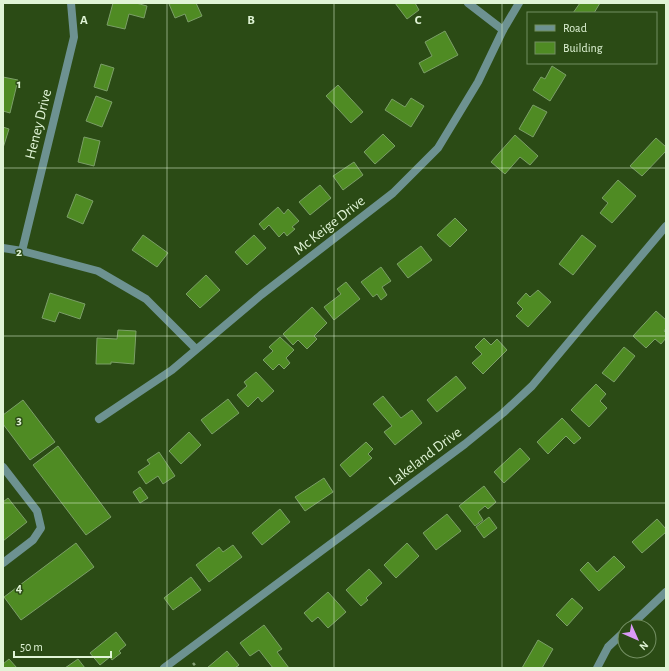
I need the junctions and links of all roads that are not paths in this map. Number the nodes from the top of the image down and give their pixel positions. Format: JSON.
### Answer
{"nodes":[{"id":1,"x":71,"y":3,"type":"edge"},
{"id":2,"x":468,"y":3,"type":"edge"},
{"id":3,"x":519,"y":3,"type":"edge"},
{"id":4,"x":503,"y":30,"type":"junction"},
{"id":5,"x":666,"y":226,"type":"edge"},
{"id":6,"x":3,"y":248,"type":"edge"},
{"id":7,"x":22,"y":251,"type":"junction"},
{"id":8,"x":196,"y":349,"type":"junction"},
{"id":9,"x":99,"y":419,"type":"dead end"},
{"id":10,"x":3,"y":467,"type":"edge"},
{"id":11,"x":3,"y":563,"type":"edge"},
{"id":12,"x":666,"y":592,"type":"edge"},
{"id":13,"x":637,"y":619,"type":"edge"},
{"id":14,"x":617,"y":639,"type":"edge"},
{"id":15,"x":164,"y":668,"type":"edge"},
{"id":16,"x":596,"y":668,"type":"edge"}],
"edges":[{"from":1,"to":7,"type":"street","name":"Heney Drive"},
{"from":2,"to":4,"type":"street"},
{"from":3,"to":4,"type":"street","name":"Mc Keige Drive"},
{"from":4,"to":8,"type":"street","name":"Mc Keige Drive"},
{"from":5,"to":15,"type":"street","name":"Lakeland Drive"},
{"from":6,"to":7,"type":"street"},
{"from":7,"to":8,"type":"street"},
{"from":8,"to":9,"type":"street","name":"Mc Keige Drive"},
{"from":10,"to":11,"type":"street"},
{"from":12,"to":13,"type":"street"},
{"from":14,"to":16,"type":"street"}]}
